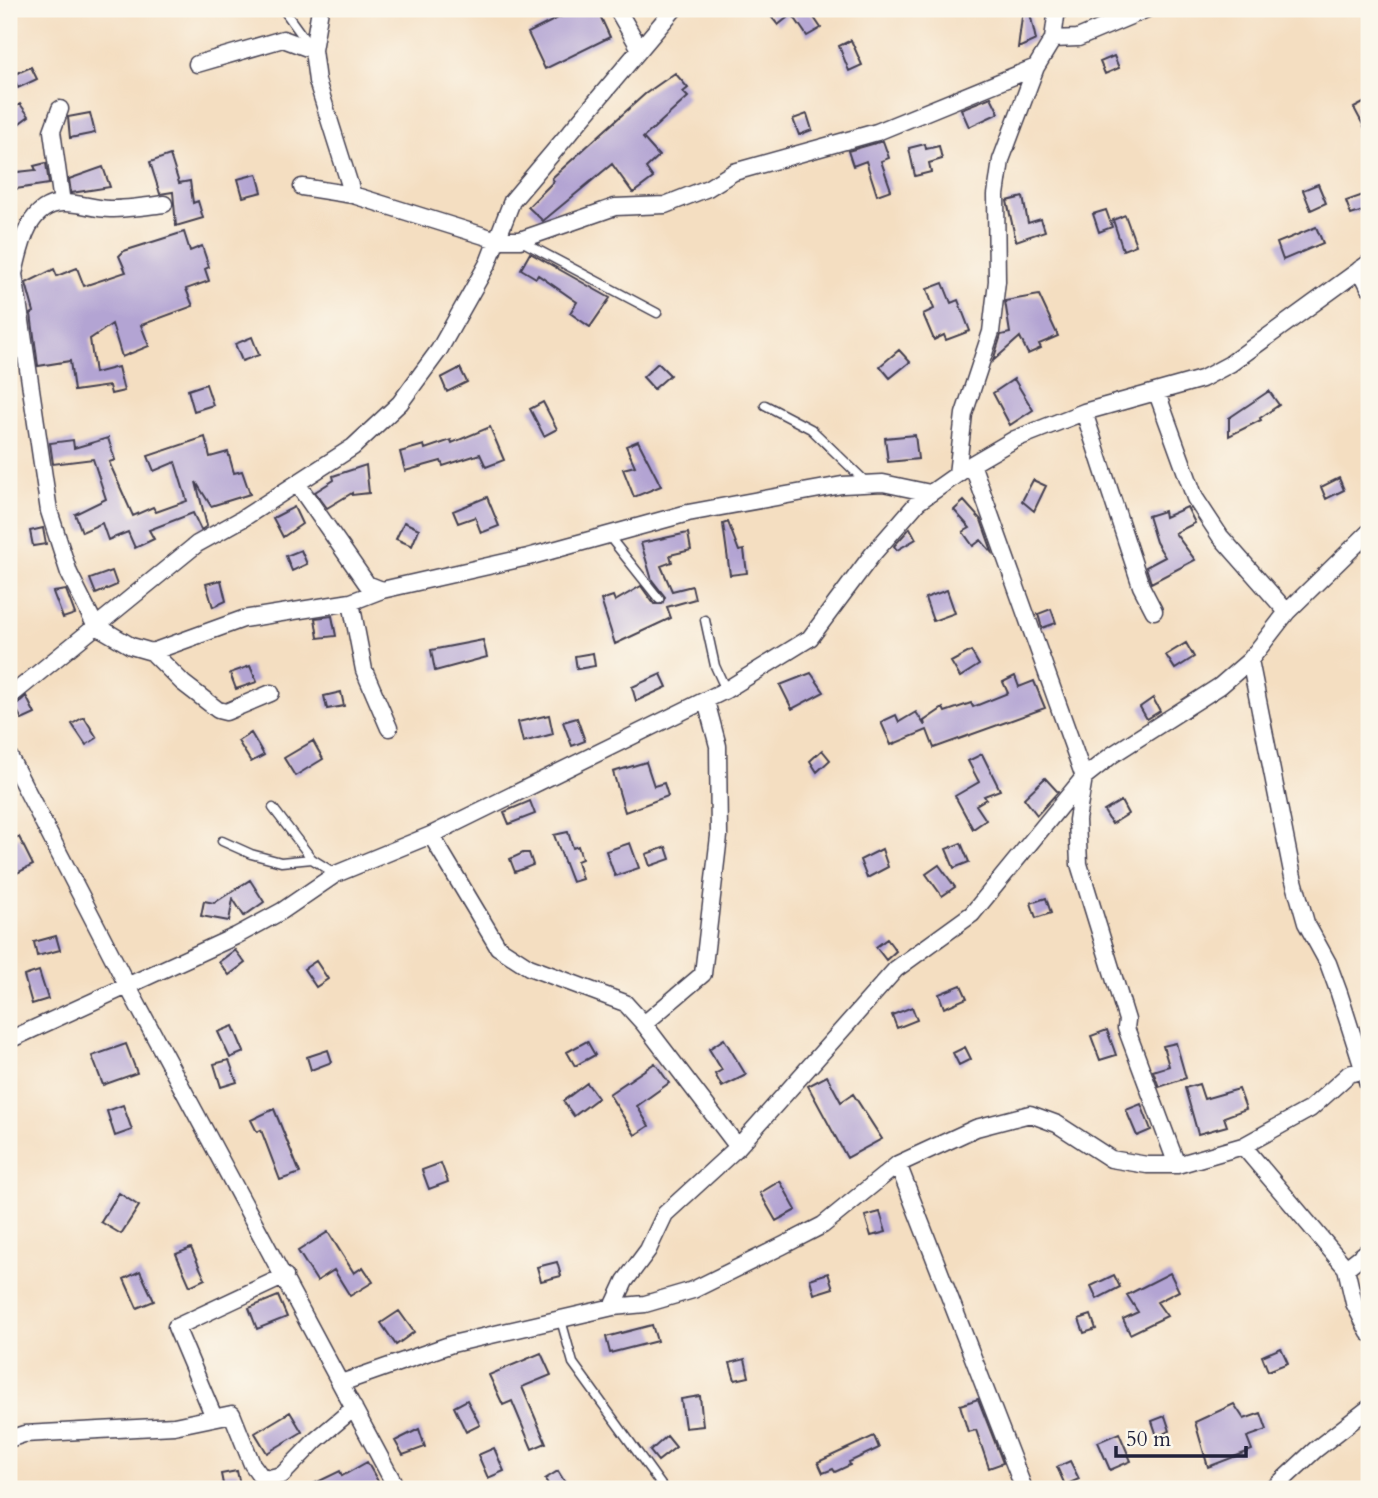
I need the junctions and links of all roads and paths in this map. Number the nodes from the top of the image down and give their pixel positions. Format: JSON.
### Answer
{"nodes":[{"id":1,"x":283,"y":9,"type":"edge"},
{"id":2,"x":320,"y":9,"type":"edge"},
{"id":3,"x":617,"y":9,"type":"edge"},
{"id":4,"x":674,"y":9,"type":"edge"},
{"id":5,"x":1057,"y":9,"type":"edge"},
{"id":6,"x":1146,"y":9,"type":"edge"},
{"id":7,"x":1053,"y":39,"type":"junction"},
{"id":8,"x":313,"y":50,"type":"junction"},
{"id":9,"x":639,"y":50,"type":"junction"},
{"id":10,"x":197,"y":64,"type":"dead end"},
{"id":11,"x":1035,"y":67,"type":"junction"},
{"id":12,"x":60,"y":109,"type":"dead end"},
{"id":13,"x":302,"y":187,"type":"dead end"},
{"id":14,"x":353,"y":195,"type":"junction"},
{"id":15,"x":62,"y":203,"type":"junction"},
{"id":16,"x":164,"y":204,"type":"dead end"},
{"id":17,"x":497,"y":240,"type":"junction"},
{"id":18,"x":520,"y":240,"type":"junction"},
{"id":19,"x":1365,"y":266,"type":"edge"},
{"id":20,"x":1369,"y":287,"type":"edge"},
{"id":21,"x":657,"y":313,"type":"dead end"},
{"id":22,"x":1157,"y":393,"type":"junction"},
{"id":23,"x":765,"y":405,"type":"dead end"},
{"id":24,"x":1084,"y":412,"type":"junction"},
{"id":25,"x":972,"y":464,"type":"junction"},
{"id":26,"x":957,"y":474,"type":"junction"},
{"id":27,"x":868,"y":484,"type":"junction"},
{"id":28,"x":298,"y":485,"type":"junction"},
{"id":29,"x":930,"y":493,"type":"junction"},
{"id":30,"x":1369,"y":531,"type":"edge"},
{"id":31,"x":608,"y":535,"type":"junction"},
{"id":32,"x":382,"y":590,"type":"junction"},
{"id":33,"x":659,"y":599,"type":"dead end"},
{"id":34,"x":351,"y":602,"type":"junction"},
{"id":35,"x":1154,"y":611,"type":"dead end"},
{"id":36,"x":1287,"y":612,"type":"junction"},
{"id":37,"x":705,"y":620,"type":"dead end"},
{"id":38,"x":95,"y":625,"type":"junction"},
{"id":39,"x":152,"y":652,"type":"junction"},
{"id":40,"x":1250,"y":660,"type":"junction"},
{"id":41,"x":726,"y":690,"type":"junction"},
{"id":42,"x":271,"y":693,"type":"dead end"},
{"id":43,"x":9,"y":697,"type":"edge"},
{"id":44,"x":706,"y":701,"type":"junction"},
{"id":45,"x":388,"y":728,"type":"dead end"},
{"id":46,"x":9,"y":756,"type":"edge"},
{"id":47,"x":1084,"y":777,"type":"junction"},
{"id":48,"x":273,"y":808,"type":"dead end"},
{"id":49,"x":431,"y":835,"type":"junction"},
{"id":50,"x":222,"y":841,"type":"dead end"},
{"id":51,"x":312,"y":859,"type":"junction"},
{"id":52,"x":336,"y":874,"type":"junction"},
{"id":53,"x":128,"y":987,"type":"junction"},
{"id":54,"x":644,"y":1024,"type":"junction"},
{"id":55,"x":9,"y":1040,"type":"edge"},
{"id":56,"x":1367,"y":1068,"type":"edge"},
{"id":57,"x":1369,"y":1087,"type":"edge"},
{"id":58,"x":1243,"y":1146,"type":"junction"},
{"id":59,"x":738,"y":1147,"type":"junction"},
{"id":60,"x":898,"y":1164,"type":"junction"},
{"id":61,"x":1177,"y":1166,"type":"junction"},
{"id":62,"x":1369,"y":1250,"type":"edge"},
{"id":63,"x":1346,"y":1268,"type":"junction"},
{"id":64,"x":285,"y":1276,"type":"junction"},
{"id":65,"x":613,"y":1307,"type":"junction"},
{"id":66,"x":561,"y":1320,"type":"junction"},
{"id":67,"x":1369,"y":1333,"type":"edge"},
{"id":68,"x":341,"y":1382,"type":"junction"},
{"id":69,"x":355,"y":1408,"type":"junction"},
{"id":70,"x":1369,"y":1408,"type":"edge"},
{"id":71,"x":214,"y":1418,"type":"junction"},
{"id":72,"x":9,"y":1438,"type":"edge"},
{"id":73,"x":393,"y":1488,"type":"edge"},
{"id":74,"x":664,"y":1489,"type":"edge"},
{"id":75,"x":1024,"y":1489,"type":"edge"},
{"id":76,"x":1273,"y":1489,"type":"edge"}],
"edges":[{"from":1,"to":8,"type":"lane"},
{"from":2,"to":8,"type":"street"},
{"from":3,"to":9,"type":"street"},
{"from":4,"to":9,"type":"street"},
{"from":5,"to":7,"type":"street"},
{"from":6,"to":7,"type":"street"},
{"from":7,"to":11,"type":"street"},
{"from":8,"to":10,"type":"street"},
{"from":8,"to":14,"type":"street"},
{"from":9,"to":17,"type":"street"},
{"from":11,"to":18,"type":"street"},
{"from":11,"to":26,"type":"street"},
{"from":12,"to":15,"type":"street"},
{"from":13,"to":14,"type":"street"},
{"from":14,"to":17,"type":"street"},
{"from":15,"to":16,"type":"street"},
{"from":15,"to":38,"type":"street"},
{"from":17,"to":18,"type":"street"},
{"from":17,"to":28,"type":"street"},
{"from":18,"to":21,"type":"lane"},
{"from":19,"to":20,"type":"street"},
{"from":19,"to":22,"type":"street"},
{"from":22,"to":24,"type":"street"},
{"from":22,"to":36,"type":"street"},
{"from":23,"to":27,"type":"lane"},
{"from":24,"to":25,"type":"street"},
{"from":24,"to":35,"type":"street"},
{"from":25,"to":26,"type":"street"},
{"from":25,"to":47,"type":"street"},
{"from":26,"to":29,"type":"street"},
{"from":27,"to":29,"type":"street"},
{"from":27,"to":31,"type":"street"},
{"from":28,"to":32,"type":"street"},
{"from":28,"to":38,"type":"street"},
{"from":29,"to":41,"type":"street"},
{"from":30,"to":36,"type":"street"},
{"from":31,"to":32,"type":"street"},
{"from":31,"to":33,"type":"lane"},
{"from":32,"to":34,"type":"street"},
{"from":34,"to":39,"type":"street"},
{"from":34,"to":45,"type":"street"},
{"from":36,"to":40,"type":"street"},
{"from":37,"to":41,"type":"lane"},
{"from":38,"to":39,"type":"street"},
{"from":38,"to":43,"type":"street"},
{"from":39,"to":42,"type":"street"},
{"from":40,"to":47,"type":"street"},
{"from":40,"to":56,"type":"street"},
{"from":41,"to":44,"type":"street"},
{"from":44,"to":49,"type":"street"},
{"from":44,"to":54,"type":"street"},
{"from":46,"to":53,"type":"street"},
{"from":47,"to":59,"type":"street"},
{"from":47,"to":61,"type":"street"},
{"from":48,"to":51,"type":"lane"},
{"from":49,"to":52,"type":"street"},
{"from":49,"to":54,"type":"street"},
{"from":50,"to":51,"type":"lane"},
{"from":51,"to":52,"type":"lane"},
{"from":52,"to":53,"type":"street"},
{"from":53,"to":55,"type":"street"},
{"from":53,"to":64,"type":"street"},
{"from":54,"to":59,"type":"street"},
{"from":56,"to":57,"type":"street"},
{"from":56,"to":58,"type":"street"},
{"from":58,"to":61,"type":"street"},
{"from":58,"to":63,"type":"street"},
{"from":59,"to":65,"type":"street"},
{"from":60,"to":61,"type":"street"},
{"from":60,"to":65,"type":"street"},
{"from":60,"to":75,"type":"street"},
{"from":62,"to":63,"type":"street"},
{"from":63,"to":67,"type":"street"},
{"from":64,"to":68,"type":"street"},
{"from":64,"to":71,"type":"street"},
{"from":65,"to":66,"type":"street"},
{"from":66,"to":68,"type":"street"},
{"from":66,"to":74,"type":"lane"},
{"from":68,"to":69,"type":"street"},
{"from":69,"to":71,"type":"street"},
{"from":69,"to":73,"type":"street"},
{"from":70,"to":76,"type":"street"},
{"from":71,"to":72,"type":"street"}]}
